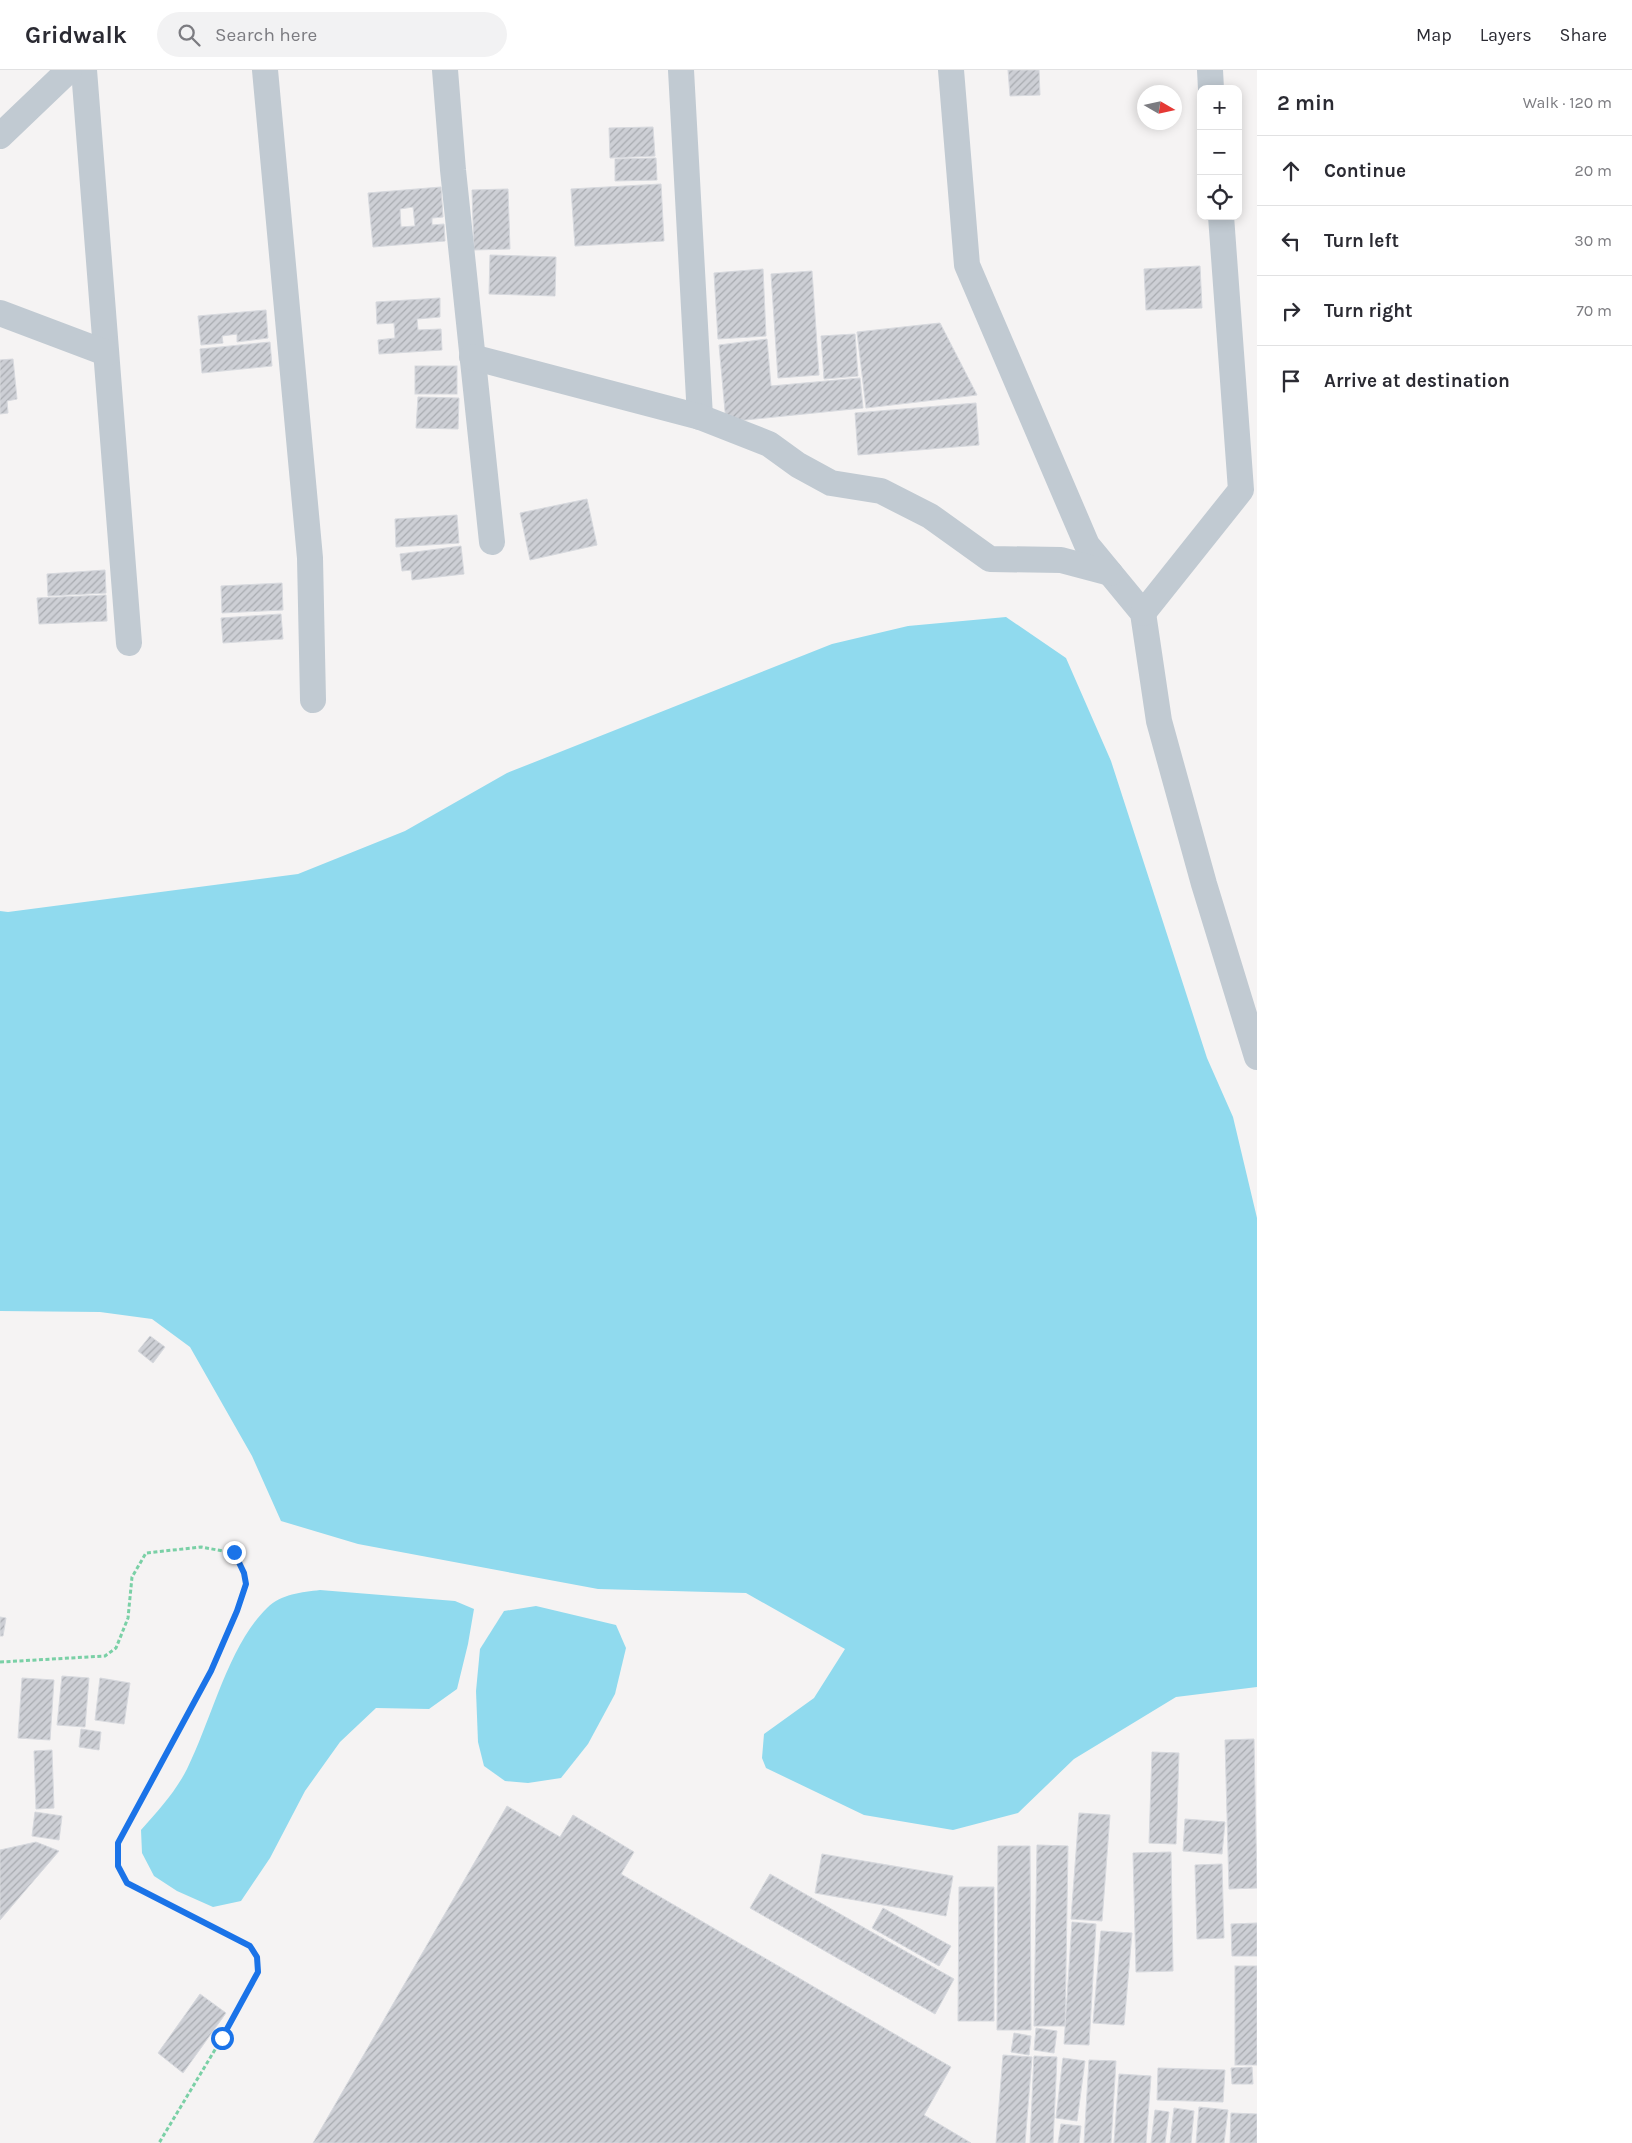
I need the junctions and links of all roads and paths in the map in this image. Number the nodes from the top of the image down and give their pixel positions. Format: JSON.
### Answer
{"nodes":[{"id":1,"x":70,"y":70,"type":"edge"},
{"id":2,"x":84,"y":70,"type":"edge"},
{"id":3,"x":265,"y":70,"type":"edge"},
{"id":4,"x":445,"y":70,"type":"edge"},
{"id":5,"x":681,"y":70,"type":"edge"},
{"id":6,"x":951,"y":70,"type":"edge"},
{"id":7,"x":1210,"y":70,"type":"edge"},
{"id":8,"x":1211,"y":85,"type":"edge"},
{"id":9,"x":0,"y":136,"type":"edge"},
{"id":10,"x":1220,"y":220,"type":"edge"},
{"id":11,"x":0,"y":313,"type":"edge"},
{"id":12,"x":106,"y":353,"type":"junction"},
{"id":13,"x":472,"y":356,"type":"junction"},
{"id":14,"x":700,"y":417,"type":"junction"},
{"id":15,"x":1249,"y":486,"type":"edge"},
{"id":16,"x":492,"y":542,"type":"dead end"},
{"id":17,"x":1110,"y":573,"type":"junction"},
{"id":18,"x":1143,"y":613,"type":"junction"},
{"id":19,"x":129,"y":643,"type":"dead end"},
{"id":20,"x":313,"y":700,"type":"dead end"},
{"id":21,"x":1257,"y":1057,"type":"edge"},
{"id":22,"x":0,"y":1662,"type":"edge"},
{"id":23,"x":159,"y":2143,"type":"edge"}],
"edges":[{"from":1,"to":9,"type":"street"},
{"from":2,"to":12,"type":"street"},
{"from":3,"to":20,"type":"street"},
{"from":4,"to":13,"type":"street"},
{"from":5,"to":14,"type":"street"},
{"from":6,"to":17,"type":"street"},
{"from":7,"to":8,"type":"street"},
{"from":10,"to":15,"type":"street"},
{"from":11,"to":12,"type":"street"},
{"from":12,"to":19,"type":"street"},
{"from":13,"to":14,"type":"street"},
{"from":13,"to":16,"type":"street"},
{"from":14,"to":17,"type":"street"},
{"from":15,"to":18,"type":"street"},
{"from":17,"to":18,"type":"street"},
{"from":18,"to":21,"type":"street"},
{"from":22,"to":23,"type":"path"}]}
